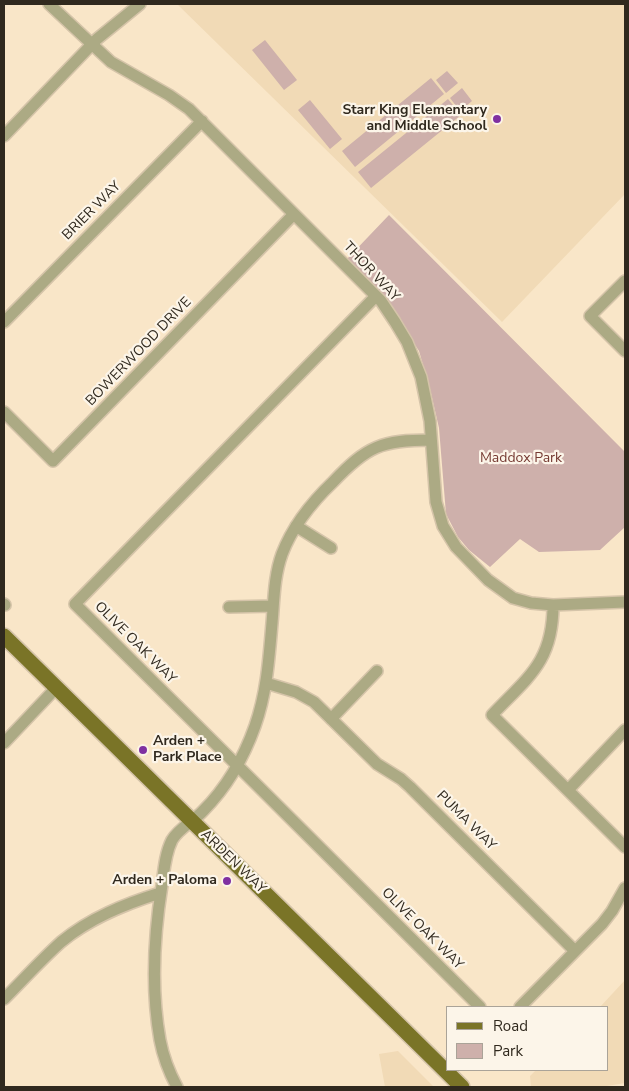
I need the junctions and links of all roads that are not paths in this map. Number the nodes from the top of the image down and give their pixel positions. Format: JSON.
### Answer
{"nodes":[{"id":1,"x":49,"y":4,"type":"edge"},
{"id":2,"x":140,"y":4,"type":"edge"},
{"id":3,"x":92,"y":45,"type":"junction"},
{"id":4,"x":202,"y":121,"type":"junction"},
{"id":5,"x":4,"y":136,"type":"edge"},
{"id":6,"x":294,"y":214,"type":"junction"},
{"id":7,"x":625,"y":281,"type":"edge"},
{"id":8,"x":376,"y":296,"type":"junction"},
{"id":9,"x":4,"y":322,"type":"edge"},
{"id":10,"x":625,"y":351,"type":"edge"},
{"id":11,"x":4,"y":412,"type":"edge"},
{"id":12,"x":431,"y":440,"type":"junction"},
{"id":13,"x":296,"y":526,"type":"junction"},
{"id":14,"x":331,"y":548,"type":"dead end"},
{"id":15,"x":625,"y":602,"type":"edge"},
{"id":16,"x":273,"y":606,"type":"junction"},
{"id":17,"x":552,"y":606,"type":"junction"},
{"id":18,"x":229,"y":608,"type":"dead end"},
{"id":19,"x":4,"y":636,"type":"edge"},
{"id":20,"x":377,"y":671,"type":"dead end"},
{"id":21,"x":266,"y":683,"type":"junction"},
{"id":22,"x":56,"y":688,"type":"junction"},
{"id":23,"x":331,"y":719,"type":"junction"},
{"id":24,"x":625,"y":730,"type":"edge"},
{"id":25,"x":4,"y":743,"type":"edge"},
{"id":26,"x":237,"y":765,"type":"junction"},
{"id":27,"x":568,"y":790,"type":"junction"},
{"id":28,"x":191,"y":821,"type":"junction"},
{"id":29,"x":625,"y":847,"type":"edge"},
{"id":30,"x":625,"y":888,"type":"edge"},
{"id":31,"x":160,"y":893,"type":"junction"},
{"id":32,"x":575,"y":951,"type":"junction"},
{"id":33,"x":4,"y":999,"type":"edge"},
{"id":34,"x":479,"y":1006,"type":"edge"},
{"id":35,"x":521,"y":1006,"type":"edge"},
{"id":36,"x":457,"y":1084,"type":"edge"},
{"id":37,"x":177,"y":1087,"type":"edge"}],
"edges":[{"from":1,"to":3,"type":"street","name":"THOR WAY"},
{"from":2,"to":3,"type":"street"},
{"from":3,"to":4,"type":"street","name":"THOR WAY"},
{"from":3,"to":5,"type":"street"},
{"from":4,"to":6,"type":"street","name":"THOR WAY"},
{"from":4,"to":9,"type":"street","name":"BRIER WAY"},
{"from":6,"to":8,"type":"street","name":"THOR WAY"},
{"from":6,"to":11,"type":"street","name":"BOWERWOOD DRIVE"},
{"from":7,"to":10,"type":"street"},
{"from":8,"to":12,"type":"street","name":"THOR WAY"},
{"from":8,"to":26,"type":"street","name":"OLIVE OAK WAY"},
{"from":12,"to":13,"type":"street"},
{"from":12,"to":17,"type":"street","name":"THOR WAY"},
{"from":13,"to":14,"type":"street"},
{"from":13,"to":16,"type":"street"},
{"from":15,"to":17,"type":"street","name":"THOR WAY"},
{"from":16,"to":18,"type":"street"},
{"from":16,"to":21,"type":"street"},
{"from":17,"to":27,"type":"street"},
{"from":19,"to":22,"type":"main road","name":"ARDEN WAY"},
{"from":20,"to":23,"type":"street"},
{"from":21,"to":23,"type":"street","name":"PUMA WAY"},
{"from":21,"to":26,"type":"street"},
{"from":22,"to":25,"type":"street"},
{"from":22,"to":28,"type":"main road","name":"ARDEN WAY"},
{"from":23,"to":32,"type":"street","name":"PUMA WAY"},
{"from":24,"to":27,"type":"street"},
{"from":26,"to":28,"type":"street"},
{"from":26,"to":34,"type":"street","name":"OLIVE OAK WAY"},
{"from":27,"to":29,"type":"street"},
{"from":28,"to":31,"type":"street"},
{"from":28,"to":36,"type":"main road","name":"ARDEN WAY"},
{"from":30,"to":32,"type":"street"},
{"from":31,"to":33,"type":"street"},
{"from":31,"to":37,"type":"street"},
{"from":32,"to":35,"type":"street"}]}
